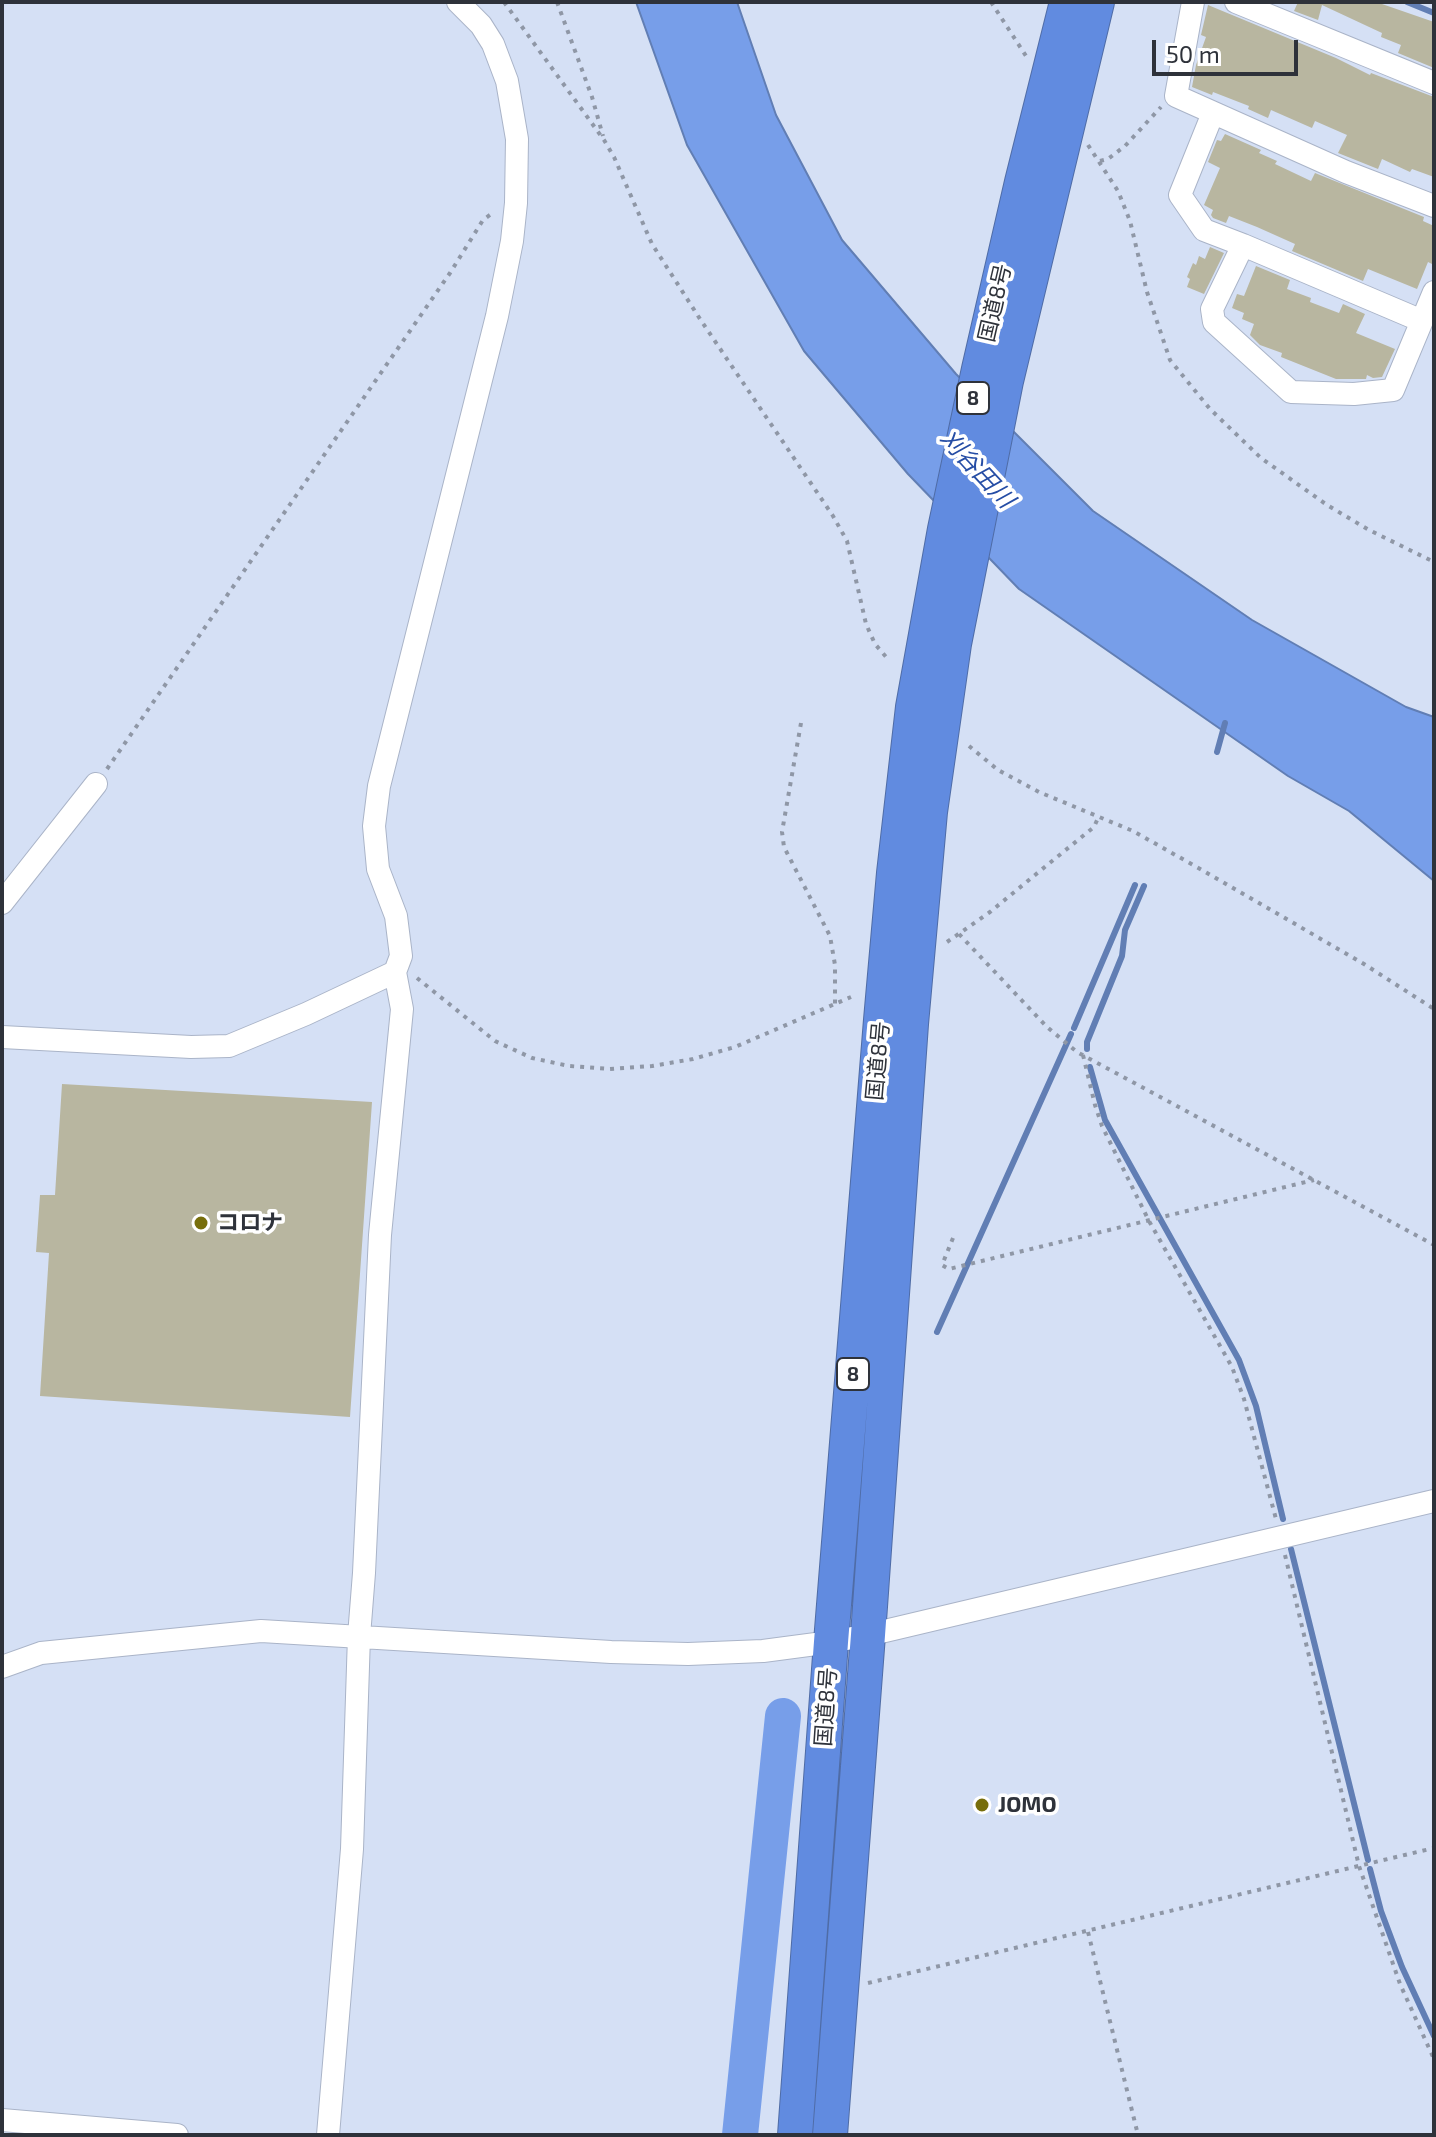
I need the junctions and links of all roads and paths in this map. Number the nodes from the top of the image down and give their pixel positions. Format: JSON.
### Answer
{"nodes":[{"id":1,"x":458,"y":2,"type":"edge"},
{"id":2,"x":476,"y":2,"type":"edge"},
{"id":3,"x":504,"y":2,"type":"edge"},
{"id":4,"x":557,"y":2,"type":"edge"},
{"id":5,"x":991,"y":2,"type":"edge"},
{"id":6,"x":1067,"y":2,"type":"edge"},
{"id":7,"x":1097,"y":2,"type":"edge"},
{"id":8,"x":1193,"y":2,"type":"edge"},
{"id":9,"x":1236,"y":2,"type":"edge"},
{"id":10,"x":481,"y":25,"type":"junction"},
{"id":11,"x":1026,"y":56,"type":"dead end"},
{"id":12,"x":1434,"y":83,"type":"edge"},
{"id":13,"x":1176,"y":96,"type":"junction"},
{"id":14,"x":1213,"y":113,"type":"junction"},
{"id":15,"x":604,"y":140,"type":"junction"},
{"id":16,"x":1084,"y":140,"type":"dead end"},
{"id":17,"x":1099,"y":161,"type":"junction"},
{"id":18,"x":516,"y":203,"type":"junction"},
{"id":19,"x":1434,"y":206,"type":"edge"},
{"id":20,"x":1243,"y":245,"type":"junction"},
{"id":21,"x":1434,"y":292,"type":"edge"},
{"id":22,"x":1422,"y":321,"type":"junction"},
{"id":23,"x":1434,"y":562,"type":"edge"},
{"id":24,"x":887,"y":658,"type":"dead end"},
{"id":25,"x":801,"y":723,"type":"dead end"},
{"id":26,"x":969,"y":746,"type":"dead end"},
{"id":27,"x":96,"y":784,"type":"joint"},
{"id":28,"x":1098,"y":818,"type":"junction"},
{"id":29,"x":2,"y":903,"type":"edge"},
{"id":30,"x":959,"y":934,"type":"junction"},
{"id":31,"x":947,"y":942,"type":"dead end"},
{"id":32,"x":395,"y":972,"type":"junction"},
{"id":33,"x":851,"y":997,"type":"dead end"},
{"id":34,"x":835,"y":1004,"type":"junction"},
{"id":35,"x":1434,"y":1009,"type":"edge"},
{"id":36,"x":2,"y":1037,"type":"edge"},
{"id":37,"x":1317,"y":1180,"type":"junction"},
{"id":38,"x":953,"y":1238,"type":"dead end"},
{"id":39,"x":1434,"y":1245,"type":"edge"},
{"id":40,"x":1434,"y":1501,"type":"edge"},
{"id":41,"x":868,"y":1635,"type":"junction"},
{"id":42,"x":359,"y":1636,"type":"junction"},
{"id":43,"x":831,"y":1642,"type":"junction"},
{"id":44,"x":2,"y":1667,"type":"edge"},
{"id":45,"x":1434,"y":1848,"type":"edge"},
{"id":46,"x":1087,"y":1931,"type":"junction"},
{"id":47,"x":840,"y":1987,"type":"junction"},
{"id":48,"x":2,"y":2120,"type":"edge"},
{"id":49,"x":177,"y":2135,"type":"edge"},
{"id":50,"x":328,"y":2135,"type":"edge"},
{"id":51,"x":795,"y":2135,"type":"edge"},
{"id":52,"x":830,"y":2135,"type":"edge"},
{"id":53,"x":1138,"y":2135,"type":"edge"}],
"edges":[{"from":1,"to":10,"type":"street"},
{"from":2,"to":10,"type":"street"},
{"from":3,"to":15,"type":"path"},
{"from":4,"to":15,"type":"path"},
{"from":5,"to":11,"type":"path"},
{"from":6,"to":43,"type":"highway","name":"国道8号","number":"8"},
{"from":7,"to":41,"type":"highway","name":"国道8号","number":"8"},
{"from":8,"to":13,"type":"street"},
{"from":9,"to":12,"type":"street"},
{"from":10,"to":18,"type":"street"},
{"from":13,"to":14,"type":"street"},
{"from":13,"to":17,"type":"path"},
{"from":14,"to":19,"type":"street"},
{"from":14,"to":20,"type":"street"},
{"from":15,"to":24,"type":"path"},
{"from":16,"to":17,"type":"path"},
{"from":17,"to":23,"type":"path"},
{"from":18,"to":27,"type":"path"},
{"from":18,"to":32,"type":"street"},
{"from":20,"to":22,"type":"street"},
{"from":20,"to":22,"type":"street"},
{"from":21,"to":22,"type":"street"},
{"from":25,"to":34,"type":"path"},
{"from":26,"to":28,"type":"path"},
{"from":27,"to":29,"type":"street"},
{"from":28,"to":30,"type":"path"},
{"from":28,"to":35,"type":"path"},
{"from":30,"to":31,"type":"path"},
{"from":30,"to":37,"type":"path"},
{"from":32,"to":34,"type":"path"},
{"from":32,"to":36,"type":"street"},
{"from":32,"to":42,"type":"street"},
{"from":33,"to":34,"type":"path"},
{"from":37,"to":38,"type":"path"},
{"from":37,"to":39,"type":"path"},
{"from":40,"to":41,"type":"street"},
{"from":41,"to":43,"type":"street"},
{"from":41,"to":47,"type":"highway","name":"国道8号","number":"8"},
{"from":42,"to":43,"type":"street"},
{"from":42,"to":44,"type":"street"},
{"from":42,"to":50,"type":"street"},
{"from":43,"to":51,"type":"highway","name":"国道8号","number":"8"},
{"from":45,"to":46,"type":"path"},
{"from":46,"to":47,"type":"path"},
{"from":46,"to":53,"type":"path"},
{"from":47,"to":52,"type":"highway","name":"国道8号","number":"8"},
{"from":48,"to":49,"type":"street"}]}
